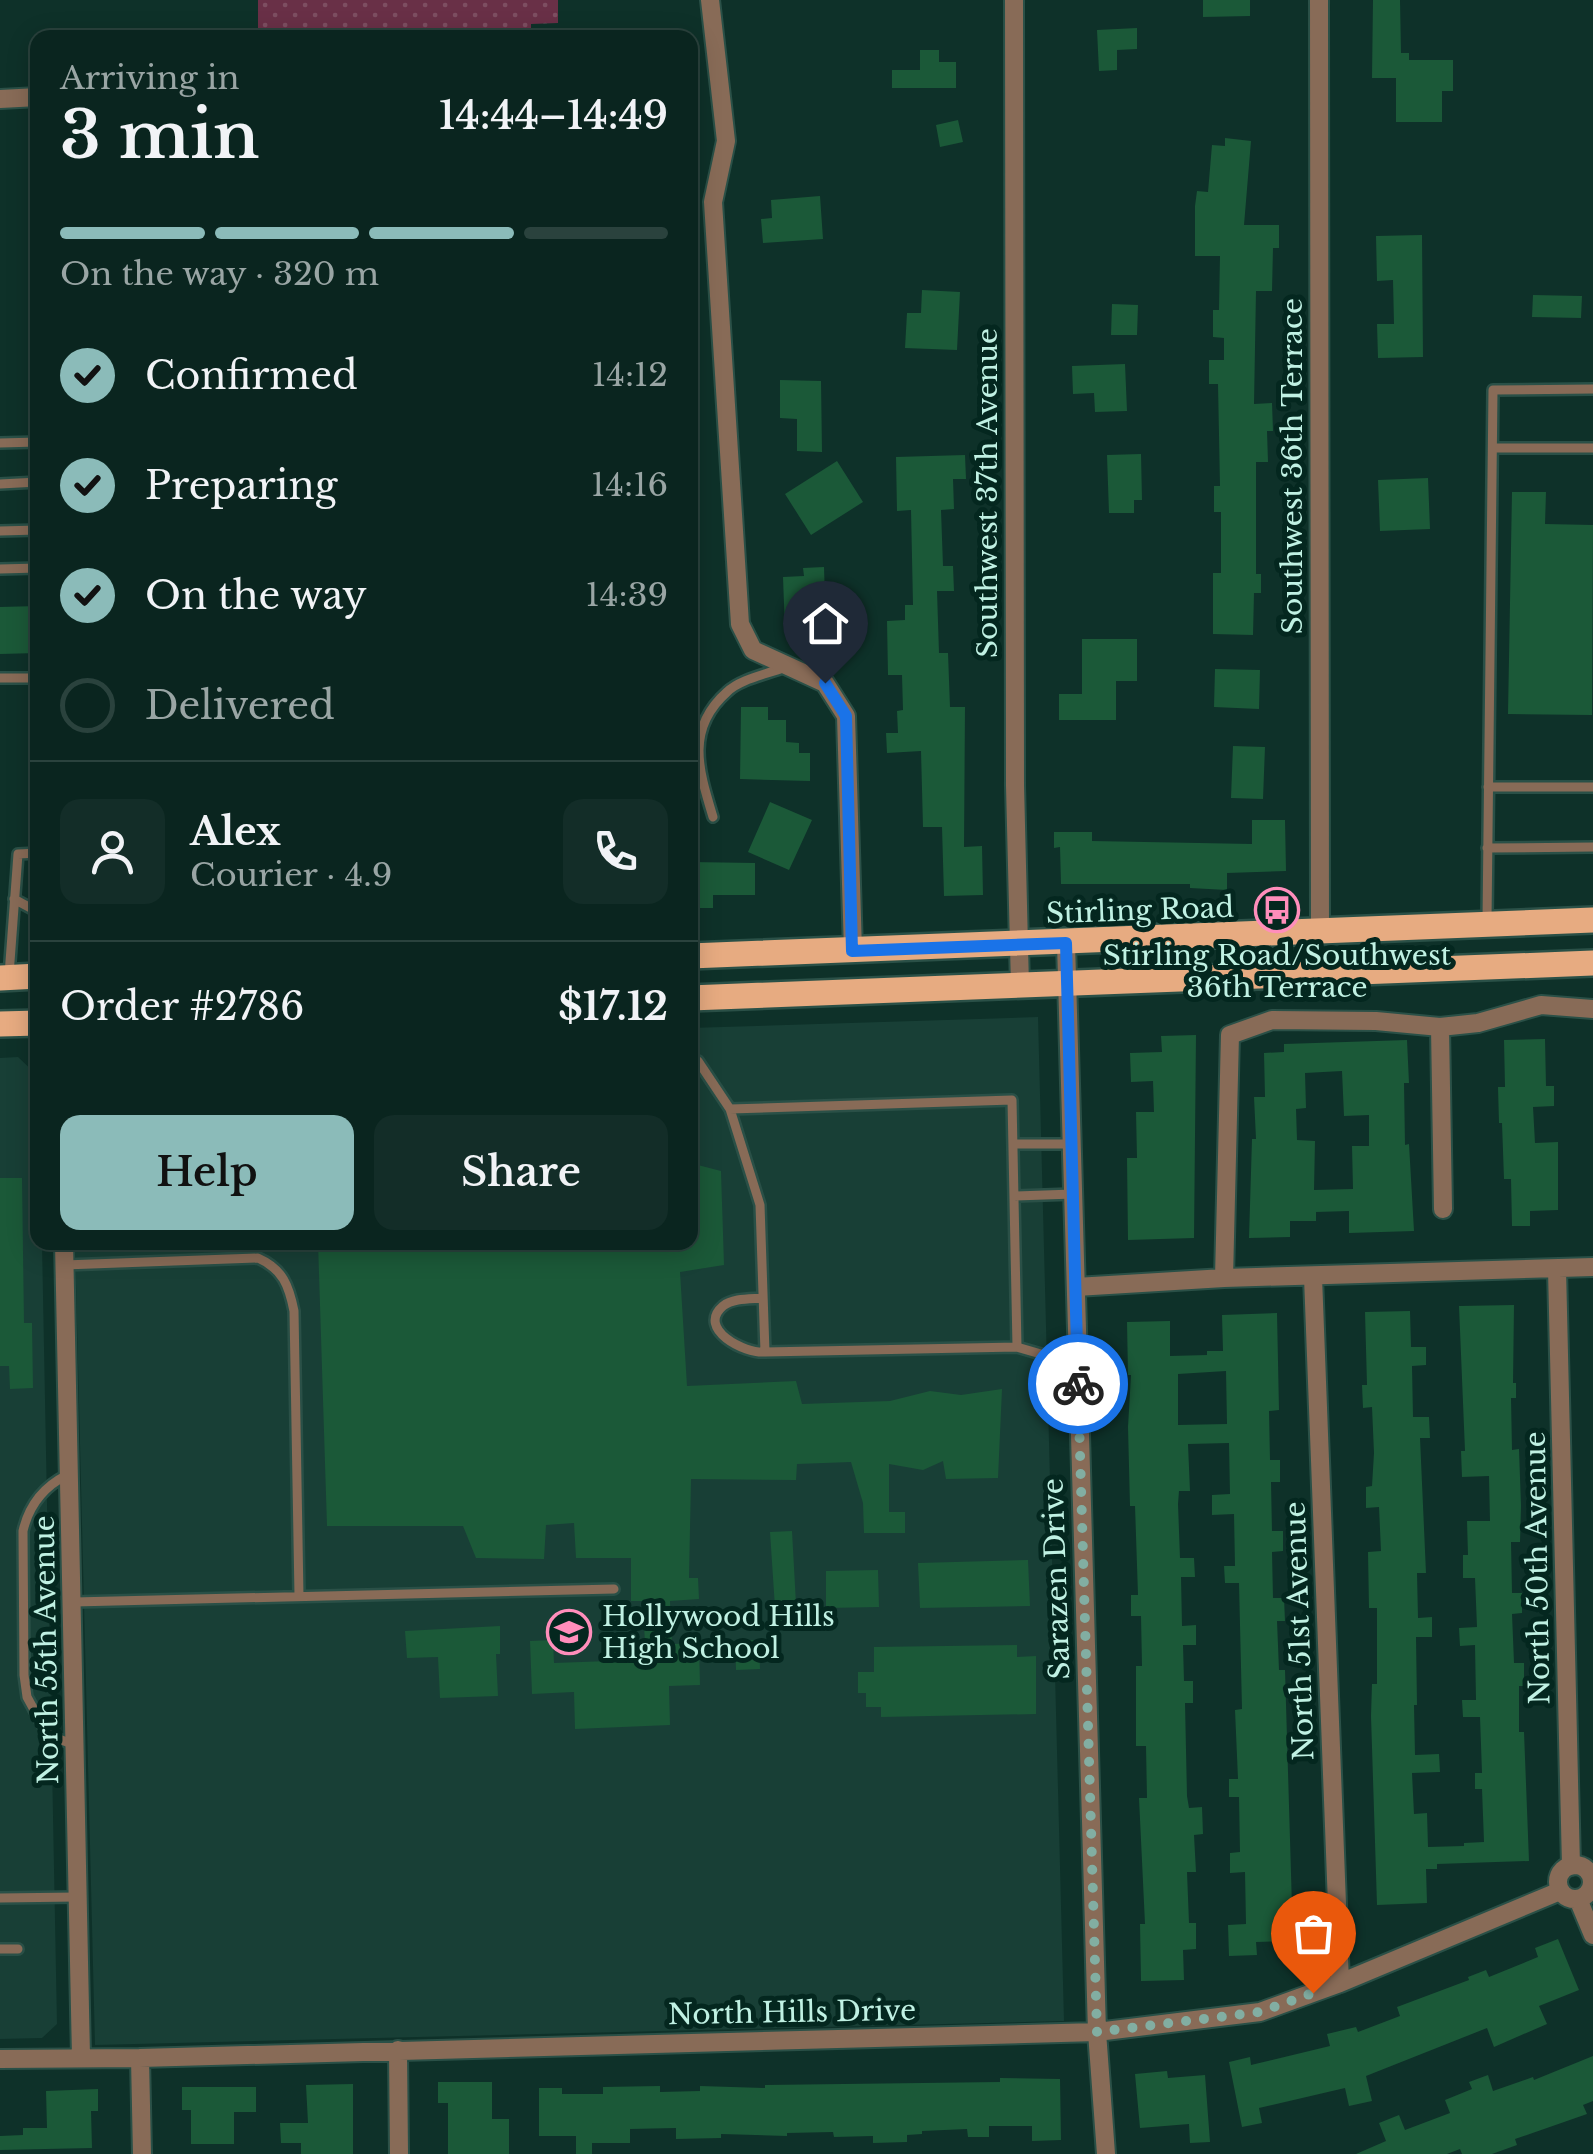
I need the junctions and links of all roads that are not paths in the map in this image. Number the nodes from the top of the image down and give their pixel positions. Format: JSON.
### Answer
{"nodes":[{"id":1,"x":710,"y":0,"type":"edge"},
{"id":2,"x":1014,"y":0,"type":"edge"},
{"id":3,"x":1319,"y":0,"type":"edge"},
{"id":4,"x":30,"y":97,"type":"edge"},
{"id":5,"x":0,"y":98,"type":"edge"},
{"id":6,"x":1593,"y":389,"type":"edge"},
{"id":7,"x":30,"y":442,"type":"edge"},
{"id":8,"x":0,"y":443,"type":"edge"},
{"id":9,"x":1494,"y":448,"type":"junction"},
{"id":10,"x":1593,"y":448,"type":"edge"},
{"id":11,"x":30,"y":482,"type":"edge"},
{"id":12,"x":0,"y":484,"type":"edge"},
{"id":13,"x":30,"y":530,"type":"edge"},
{"id":14,"x":0,"y":531,"type":"edge"},
{"id":15,"x":30,"y":568,"type":"edge"},
{"id":16,"x":0,"y":569,"type":"edge"},
{"id":17,"x":788,"y":666,"type":"junction"},
{"id":18,"x":0,"y":678,"type":"edge"},
{"id":19,"x":30,"y":678,"type":"edge"},
{"id":20,"x":1488,"y":787,"type":"junction"},
{"id":21,"x":1593,"y":787,"type":"edge"},
{"id":22,"x":712,"y":817,"type":"dead end"},
{"id":23,"x":1593,"y":847,"type":"edge"},
{"id":24,"x":1486,"y":848,"type":"junction"},
{"id":25,"x":30,"y":853,"type":"edge"},
{"id":26,"x":14,"y":898,"type":"junction"},
{"id":27,"x":30,"y":907,"type":"edge"},
{"id":28,"x":1593,"y":920,"type":"edge"},
{"id":29,"x":1487,"y":924,"type":"junction"},
{"id":30,"x":1320,"y":932,"type":"junction"},
{"id":31,"x":1066,"y":943,"type":"junction"},
{"id":32,"x":1018,"y":945,"type":"junction"},
{"id":33,"x":852,"y":951,"type":"junction"},
{"id":34,"x":698,"y":956,"type":"edge"},
{"id":35,"x":1593,"y":964,"type":"edge"},
{"id":36,"x":30,"y":976,"type":"edge"},
{"id":37,"x":4,"y":978,"type":"edge"},
{"id":38,"x":1066,"y":984,"type":"junction"},
{"id":39,"x":1020,"y":986,"type":"junction"},
{"id":40,"x":698,"y":998,"type":"edge"},
{"id":41,"x":1593,"y":1010,"type":"edge"},
{"id":42,"x":30,"y":1023,"type":"edge"},
{"id":43,"x":0,"y":1024,"type":"edge"},
{"id":44,"x":1440,"y":1027,"type":"junction"},
{"id":45,"x":698,"y":1061,"type":"edge"},
{"id":46,"x":730,"y":1109,"type":"junction"},
{"id":47,"x":1013,"y":1144,"type":"junction"},
{"id":48,"x":1072,"y":1144,"type":"junction"},
{"id":49,"x":1073,"y":1194,"type":"junction"},
{"id":50,"x":1014,"y":1196,"type":"junction"},
{"id":51,"x":1444,"y":1209,"type":"dead end"},
{"id":52,"x":64,"y":1250,"type":"edge"},
{"id":53,"x":64,"y":1264,"type":"junction"},
{"id":54,"x":1593,"y":1268,"type":"edge"},
{"id":55,"x":1557,"y":1269,"type":"junction"},
{"id":56,"x":1224,"y":1278,"type":"junction"},
{"id":57,"x":1313,"y":1278,"type":"junction"},
{"id":58,"x":1076,"y":1287,"type":"junction"},
{"id":59,"x":762,"y":1298,"type":"junction"},
{"id":60,"x":1018,"y":1346,"type":"junction"},
{"id":61,"x":765,"y":1352,"type":"junction"},
{"id":62,"x":1078,"y":1359,"type":"junction"},
{"id":63,"x":70,"y":1474,"type":"junction"},
{"id":64,"x":614,"y":1589,"type":"dead end"},
{"id":65,"x":299,"y":1596,"type":"junction"},
{"id":66,"x":74,"y":1602,"type":"junction"},
{"id":67,"x":75,"y":1745,"type":"junction"},
{"id":68,"x":1571,"y":1866,"type":"junction"},
{"id":69,"x":1592,"y":1879,"type":"edge"},
{"id":70,"x":1569,"y":1895,"type":"junction"},
{"id":71,"x":78,"y":1897,"type":"junction"},
{"id":72,"x":0,"y":1898,"type":"edge"},
{"id":73,"x":1593,"y":1935,"type":"edge"},
{"id":74,"x":18,"y":1949,"type":"dead end"},
{"id":75,"x":0,"y":1950,"type":"edge"},
{"id":76,"x":1340,"y":1984,"type":"junction"},
{"id":77,"x":1097,"y":2032,"type":"junction"},
{"id":78,"x":398,"y":2050,"type":"junction"},
{"id":79,"x":81,"y":2057,"type":"junction"},
{"id":80,"x":140,"y":2058,"type":"junction"},
{"id":81,"x":0,"y":2059,"type":"edge"},
{"id":82,"x":142,"y":2154,"type":"edge"},
{"id":83,"x":399,"y":2154,"type":"edge"},
{"id":84,"x":1106,"y":2154,"type":"edge"}],
"edges":[{"from":1,"to":17,"type":"street"},
{"from":2,"to":32,"type":"street","name":"Southwest 37th Avenue"},
{"from":3,"to":30,"type":"street","name":"Southwest 36th Terrace"},
{"from":4,"to":5,"type":"street"},
{"from":6,"to":9,"type":"lane"},
{"from":7,"to":8,"type":"lane"},
{"from":9,"to":10,"type":"lane"},
{"from":9,"to":20,"type":"lane"},
{"from":11,"to":12,"type":"lane"},
{"from":13,"to":14,"type":"lane"},
{"from":15,"to":16,"type":"lane"},
{"from":17,"to":22,"type":"lane"},
{"from":17,"to":33,"type":"street"},
{"from":18,"to":19,"type":"lane"},
{"from":20,"to":21,"type":"lane"},
{"from":20,"to":24,"type":"lane"},
{"from":23,"to":24,"type":"lane"},
{"from":24,"to":29,"type":"lane"},
{"from":25,"to":26,"type":"lane"},
{"from":26,"to":27,"type":"lane"},
{"from":26,"to":37,"type":"lane"},
{"from":28,"to":29,"type":"main road","name":"Stirling Road"},
{"from":29,"to":30,"type":"main road","name":"Stirling Road"},
{"from":30,"to":31,"type":"main road","name":"Stirling Road"},
{"from":31,"to":32,"type":"main road","name":"Stirling Road"},
{"from":31,"to":38,"type":"street","name":"Sarazen Drive"},
{"from":32,"to":33,"type":"main road","name":"Stirling Road"},
{"from":32,"to":39,"type":"street","name":"Southwest 37th Avenue"},
{"from":33,"to":34,"type":"main road","name":"Stirling Road"},
{"from":35,"to":38,"type":"main road"},
{"from":36,"to":37,"type":"main road"},
{"from":38,"to":39,"type":"main road"},
{"from":38,"to":48,"type":"street","name":"Sarazen Drive"},
{"from":39,"to":40,"type":"main road"},
{"from":41,"to":44,"type":"street"},
{"from":42,"to":43,"type":"main road"},
{"from":44,"to":51,"type":"street"},
{"from":44,"to":56,"type":"street"},
{"from":45,"to":46,"type":"lane"},
{"from":46,"to":47,"type":"lane"},
{"from":46,"to":59,"type":"lane"},
{"from":47,"to":48,"type":"lane"},
{"from":47,"to":50,"type":"lane"},
{"from":48,"to":49,"type":"street","name":"Sarazen Drive"},
{"from":49,"to":50,"type":"lane"},
{"from":49,"to":58,"type":"street","name":"Sarazen Drive"},
{"from":50,"to":60,"type":"lane"},
{"from":52,"to":53,"type":"street","name":"North 55th Avenue"},
{"from":53,"to":63,"type":"street","name":"North 55th Avenue"},
{"from":53,"to":65,"type":"lane"},
{"from":54,"to":55,"type":"street"},
{"from":55,"to":57,"type":"street"},
{"from":55,"to":68,"type":"street","name":"North 50th Avenue"},
{"from":56,"to":57,"type":"street"},
{"from":56,"to":58,"type":"street"},
{"from":57,"to":76,"type":"street","name":"North 51st Avenue"},
{"from":58,"to":62,"type":"street","name":"Sarazen Drive"},
{"from":59,"to":61,"type":"lane"},
{"from":59,"to":61,"type":"lane"},
{"from":60,"to":61,"type":"lane"},
{"from":60,"to":62,"type":"lane"},
{"from":62,"to":77,"type":"street","name":"Sarazen Drive"},
{"from":63,"to":66,"type":"street","name":"North 55th Avenue"},
{"from":63,"to":67,"type":"lane"},
{"from":64,"to":65,"type":"lane"},
{"from":65,"to":66,"type":"lane"},
{"from":66,"to":67,"type":"street","name":"North 55th Avenue"},
{"from":67,"to":71,"type":"street","name":"North 55th Avenue"},
{"from":68,"to":69,"type":"street"},
{"from":68,"to":70,"type":"street"},
{"from":69,"to":70,"type":"street"},
{"from":70,"to":73,"type":"street"},
{"from":70,"to":76,"type":"street","name":"North Hills Drive"},
{"from":71,"to":72,"type":"lane"},
{"from":71,"to":79,"type":"street","name":"North 55th Avenue"},
{"from":74,"to":75,"type":"lane"},
{"from":76,"to":77,"type":"street","name":"North Hills Drive"},
{"from":77,"to":78,"type":"street","name":"North Hills Drive"},
{"from":77,"to":84,"type":"street","name":"Sarazen Drive"},
{"from":78,"to":80,"type":"street","name":"North Hills Drive"},
{"from":78,"to":83,"type":"street"},
{"from":79,"to":80,"type":"street","name":"North Hills Drive"},
{"from":79,"to":81,"type":"street","name":"North Hills Drive"},
{"from":80,"to":82,"type":"street"}]}
